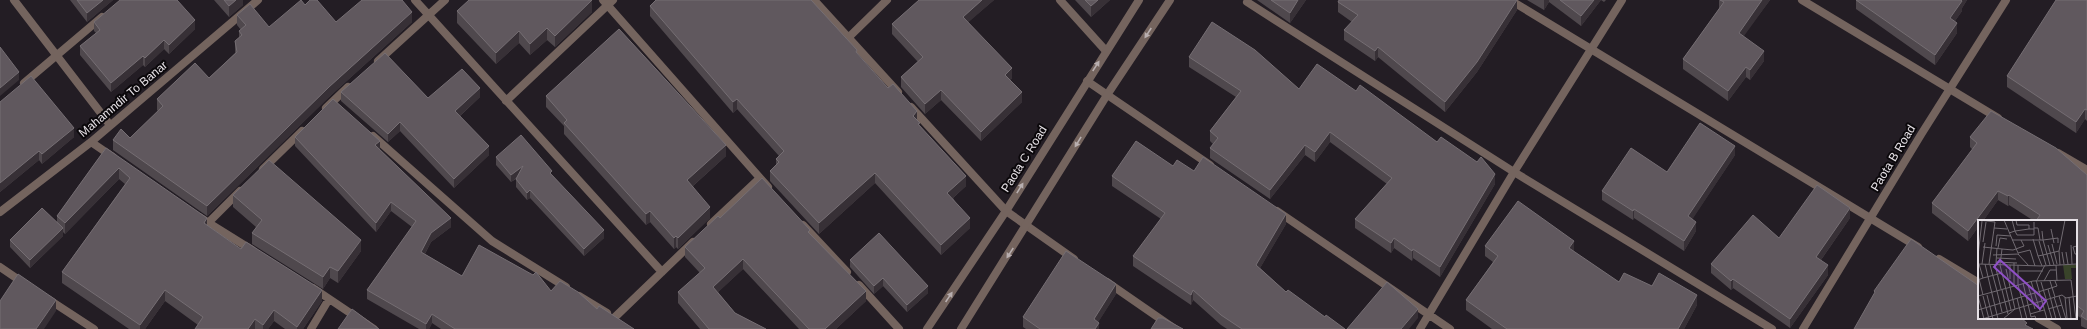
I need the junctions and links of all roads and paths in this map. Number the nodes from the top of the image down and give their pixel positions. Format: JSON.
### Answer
{"nodes":[{"id":1,"x":14,"y":0,"type":"edge"},
{"id":2,"x":258,"y":0,"type":"edge"},
{"id":3,"x":415,"y":0,"type":"edge"},
{"id":4,"x":445,"y":0,"type":"edge"},
{"id":5,"x":814,"y":0,"type":"edge"},
{"id":6,"x":887,"y":0,"type":"edge"},
{"id":7,"x":1060,"y":0,"type":"edge"},
{"id":8,"x":1139,"y":0,"type":"edge"},
{"id":9,"x":1170,"y":0,"type":"edge"},
{"id":10,"x":1510,"y":0,"type":"edge"},
{"id":11,"x":1622,"y":0,"type":"edge"},
{"id":12,"x":1802,"y":0,"type":"edge"},
{"id":13,"x":2006,"y":0,"type":"edge"},
{"id":14,"x":608,"y":2,"type":"edge"},
{"id":15,"x":1248,"y":2,"type":"dead end"},
{"id":16,"x":110,"y":10,"type":"edge"},
{"id":17,"x":428,"y":15,"type":"junction"},
{"id":18,"x":848,"y":38,"type":"junction"},
{"id":19,"x":1591,"y":49,"type":"junction"},
{"id":20,"x":1106,"y":51,"type":"junction"},
{"id":21,"x":57,"y":56,"type":"junction"},
{"id":22,"x":372,"y":66,"type":"edge"},
{"id":23,"x":355,"y":81,"type":"edge"},
{"id":24,"x":1087,"y":81,"type":"junction"},
{"id":25,"x":17,"y":89,"type":"edge"},
{"id":26,"x":1949,"y":90,"type":"junction"},
{"id":27,"x":1107,"y":95,"type":"junction"},
{"id":28,"x":506,"y":100,"type":"junction"},
{"id":29,"x":322,"y":112,"type":"edge"},
{"id":30,"x":2004,"y":122,"type":"edge"},
{"id":31,"x":310,"y":123,"type":"edge"},
{"id":32,"x":110,"y":125,"type":"junction"},
{"id":33,"x":368,"y":132,"type":"edge"},
{"id":34,"x":91,"y":142,"type":"junction"},
{"id":35,"x":2052,"y":150,"type":"edge"},
{"id":36,"x":117,"y":160,"type":"edge"},
{"id":37,"x":2087,"y":170,"type":"edge"},
{"id":38,"x":1219,"y":171,"type":"edge"},
{"id":39,"x":1514,"y":172,"type":"junction"},
{"id":40,"x":259,"y":173,"type":"edge"},
{"id":41,"x":760,"y":178,"type":"junction"},
{"id":42,"x":248,"y":184,"type":"edge"},
{"id":43,"x":776,"y":195,"type":"edge"},
{"id":44,"x":1271,"y":207,"type":"edge"},
{"id":45,"x":1006,"y":211,"type":"junction"},
{"id":46,"x":0,"y":212,"type":"edge"},
{"id":47,"x":195,"y":214,"type":"edge"},
{"id":48,"x":798,"y":218,"type":"edge"},
{"id":49,"x":1870,"y":218,"type":"junction"},
{"id":50,"x":208,"y":223,"type":"junction"},
{"id":51,"x":1027,"y":226,"type":"junction"},
{"id":52,"x":262,"y":256,"type":"edge"},
{"id":53,"x":1078,"y":262,"type":"edge"},
{"id":54,"x":0,"y":267,"type":"edge"},
{"id":55,"x":662,"y":272,"type":"junction"},
{"id":56,"x":1098,"y":275,"type":"edge"},
{"id":57,"x":302,"y":282,"type":"edge"},
{"id":58,"x":1978,"y":282,"type":"edge"},
{"id":59,"x":329,"y":299,"type":"junction"},
{"id":60,"x":1429,"y":315,"type":"junction"},
{"id":61,"x":2040,"y":319,"type":"edge"},
{"id":62,"x":94,"y":329,"type":"edge"},
{"id":63,"x":311,"y":329,"type":"edge"},
{"id":64,"x":374,"y":329,"type":"edge"},
{"id":65,"x":899,"y":329,"type":"edge"},
{"id":66,"x":927,"y":329,"type":"edge"},
{"id":67,"x":961,"y":329,"type":"edge"},
{"id":68,"x":1175,"y":329,"type":"edge"},
{"id":69,"x":1420,"y":329,"type":"edge"},
{"id":70,"x":1450,"y":329,"type":"edge"},
{"id":71,"x":1772,"y":329,"type":"edge"},
{"id":72,"x":1803,"y":329,"type":"edge"},
{"id":73,"x":2056,"y":329,"type":"edge"}],
"edges":[{"from":1,"to":21,"type":"street"},
{"from":2,"to":32,"type":"street","name":"Mahamndir To Banar"},
{"from":3,"to":17,"type":"street"},
{"from":4,"to":17,"type":"street"},
{"from":5,"to":18,"type":"street"},
{"from":6,"to":18,"type":"street"},
{"from":7,"to":20,"type":"street"},
{"from":8,"to":20,"type":"street","name":"Paota C Road"},
{"from":9,"to":27,"type":"street","one_way":true},
{"from":10,"to":19,"type":"street"},
{"from":11,"to":19,"type":"street"},
{"from":12,"to":26,"type":"street"},
{"from":13,"to":26,"type":"street","name":"Paota B Road"},
{"from":14,"to":28,"type":"street"},
{"from":14,"to":41,"type":"street"},
{"from":15,"to":39,"type":"street"},
{"from":16,"to":21,"type":"street"},
{"from":17,"to":22,"type":"street"},
{"from":17,"to":28,"type":"street"},
{"from":18,"to":45,"type":"street"},
{"from":19,"to":39,"type":"street"},
{"from":19,"to":49,"type":"street"},
{"from":24,"to":20,"type":"street","name":"Paota C Road","one_way":true},
{"from":21,"to":25,"type":"street"},
{"from":21,"to":32,"type":"street"},
{"from":23,"to":29,"type":"street"},
{"from":24,"to":27,"type":"street"},
{"from":45,"to":24,"type":"street","name":"Paota C Road","one_way":true},
{"from":26,"to":30,"type":"street"},
{"from":26,"to":49,"type":"street","name":"Paota B Road"},
{"from":27,"to":38,"type":"street"},
{"from":27,"to":51,"type":"street","one_way":true},
{"from":28,"to":55,"type":"street"},
{"from":31,"to":40,"type":"street"},
{"from":32,"to":34,"type":"street","name":"Mahamndir To Banar"},
{"from":33,"to":55,"type":"street"},
{"from":34,"to":36,"type":"street"},
{"from":34,"to":46,"type":"street","name":"Mahamndir To Banar"},
{"from":35,"to":37,"type":"street"},
{"from":39,"to":60,"type":"street"},
{"from":39,"to":71,"type":"street"},
{"from":41,"to":43,"type":"street"},
{"from":41,"to":55,"type":"street"},
{"from":42,"to":50,"type":"street"},
{"from":44,"to":60,"type":"street"},
{"from":45,"to":51,"type":"street"},
{"from":66,"to":45,"type":"street","name":"Paota C Road","one_way":true},
{"from":47,"to":50,"type":"street"},
{"from":48,"to":65,"type":"street"},
{"from":49,"to":58,"type":"street"},
{"from":49,"to":72,"type":"street","name":"Paota B Road"},
{"from":50,"to":52,"type":"street"},
{"from":51,"to":53,"type":"street"},
{"from":51,"to":67,"type":"street","one_way":true},
{"from":54,"to":62,"type":"street"},
{"from":56,"to":68,"type":"street"},
{"from":57,"to":59,"type":"street"},
{"from":59,"to":63,"type":"street"},
{"from":59,"to":64,"type":"street"},
{"from":60,"to":69,"type":"street"},
{"from":60,"to":70,"type":"street"},
{"from":61,"to":73,"type":"street"}]}
